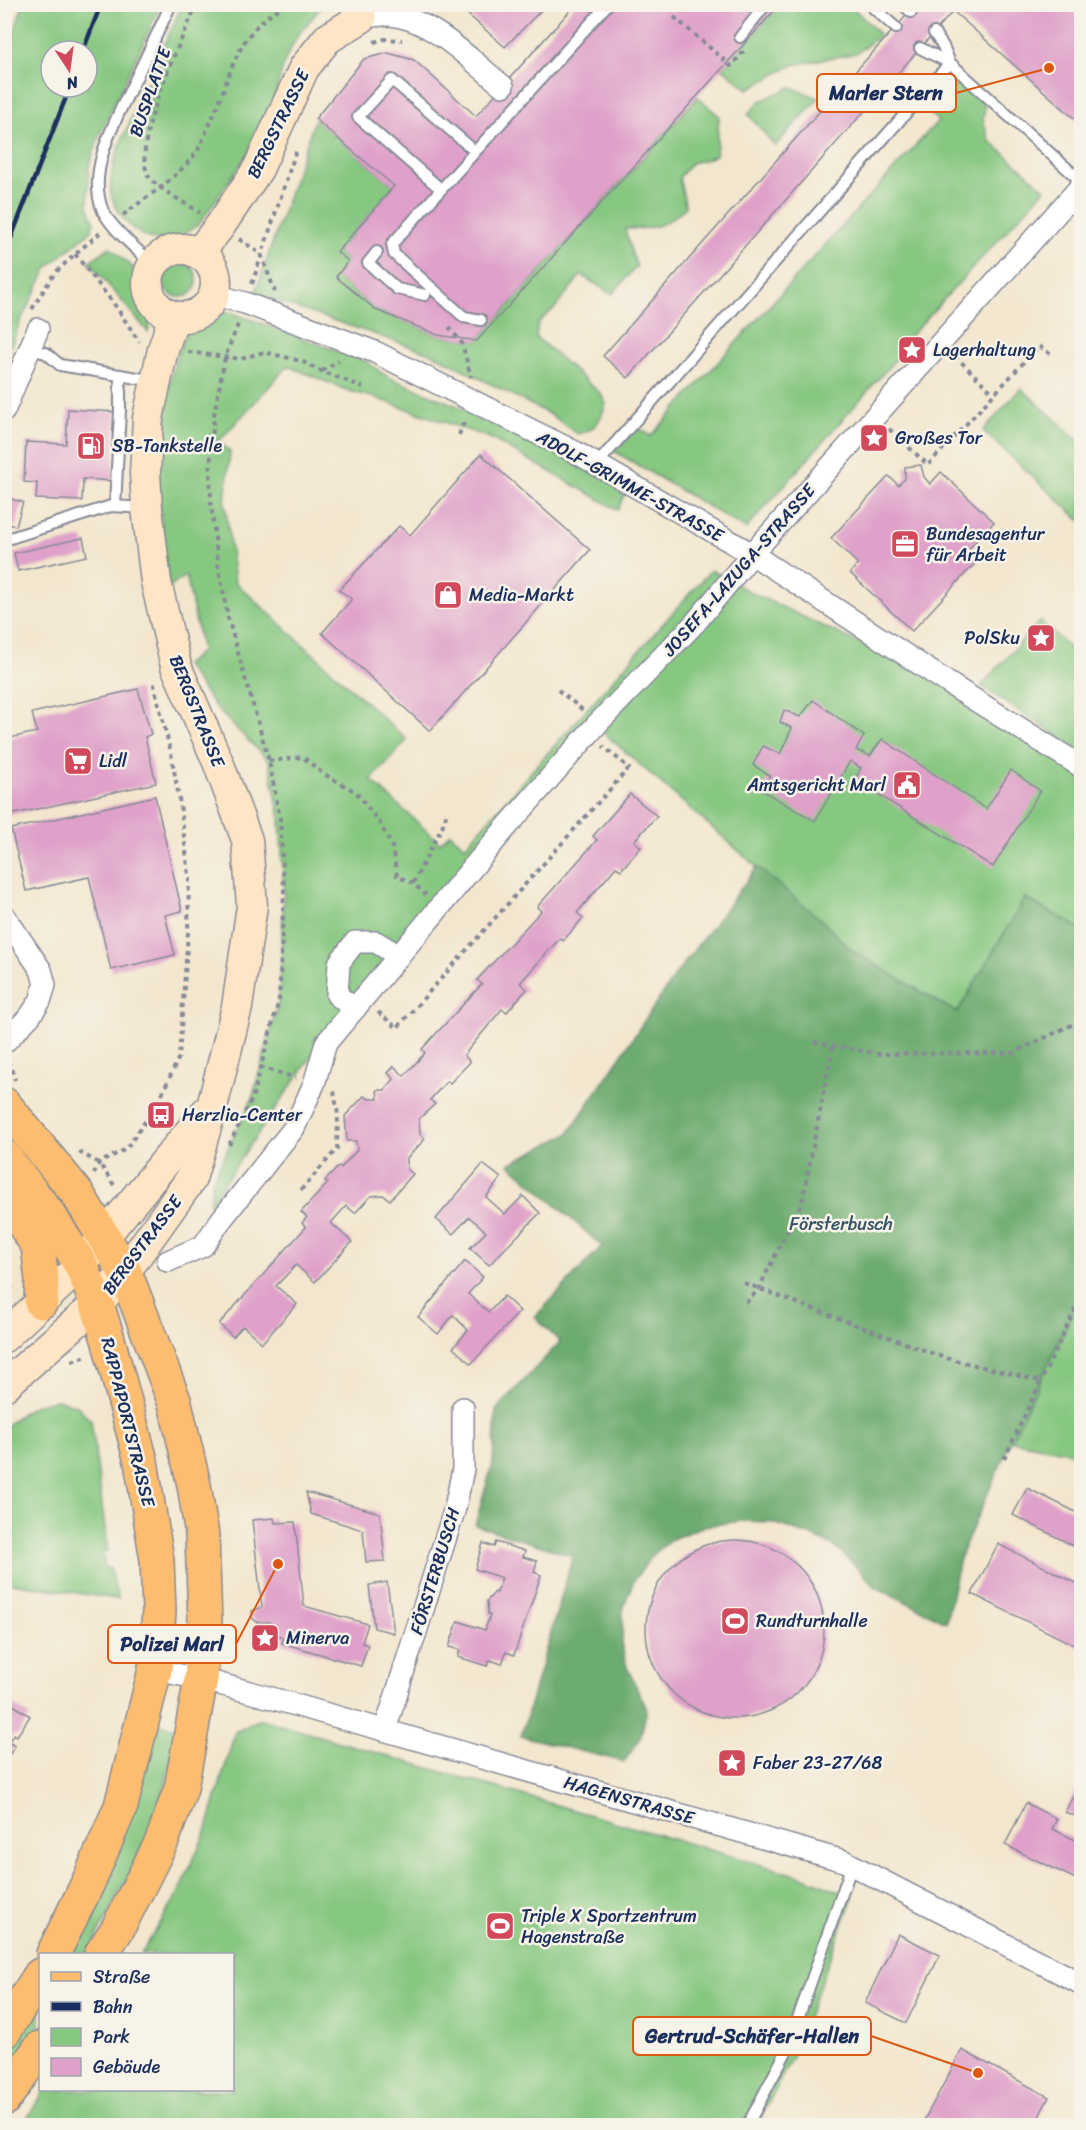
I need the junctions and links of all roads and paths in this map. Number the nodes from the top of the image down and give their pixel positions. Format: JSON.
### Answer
{"nodes":[{"id":1,"x":171,"y":4,"type":"edge"},
{"id":2,"x":197,"y":4,"type":"edge"},
{"id":3,"x":287,"y":4,"type":"edge"},
{"id":4,"x":608,"y":4,"type":"edge"},
{"id":5,"x":766,"y":4,"type":"edge"},
{"id":6,"x":869,"y":4,"type":"edge"},
{"id":7,"x":674,"y":17,"type":"dead end"},
{"id":8,"x":360,"y":22,"type":"edge"},
{"id":9,"x":896,"y":28,"type":"dead end"},
{"id":10,"x":934,"y":33,"type":"dead end"},
{"id":11,"x":740,"y":37,"type":"dead end"},
{"id":12,"x":410,"y":43,"type":"dead end"},
{"id":13,"x":920,"y":48,"type":"dead end"},
{"id":14,"x":950,"y":63,"type":"junction"},
{"id":15,"x":731,"y":66,"type":"dead end"},
{"id":16,"x":502,"y":86,"type":"dead end"},
{"id":17,"x":297,"y":147,"type":"dead end"},
{"id":18,"x":470,"y":147,"type":"dead end"},
{"id":19,"x":1082,"y":184,"type":"edge"},
{"id":20,"x":436,"y":185,"type":"dead end"},
{"id":21,"x":160,"y":186,"type":"junction"},
{"id":22,"x":113,"y":223,"type":"junction"},
{"id":23,"x":220,"y":225,"type":"junction"},
{"id":24,"x":376,"y":252,"type":"dead end"},
{"id":25,"x":75,"y":254,"type":"junction"},
{"id":26,"x":198,"y":254,"type":"junction"},
{"id":27,"x":261,"y":254,"type":"junction"},
{"id":28,"x":154,"y":264,"type":"junction"},
{"id":29,"x":214,"y":295,"type":"junction"},
{"id":30,"x":425,"y":295,"type":"dead end"},
{"id":31,"x":245,"y":303,"type":"junction"},
{"id":32,"x":174,"y":317,"type":"junction"},
{"id":33,"x":285,"y":318,"type":"junction"},
{"id":34,"x":481,"y":320,"type":"dead end"},
{"id":35,"x":38,"y":329,"type":"joint"},
{"id":36,"x":941,"y":342,"type":"junction"},
{"id":37,"x":462,"y":343,"type":"dead end"},
{"id":38,"x":29,"y":349,"type":"junction"},
{"id":39,"x":163,"y":349,"type":"junction"},
{"id":40,"x":1050,"y":354,"type":"dead end"},
{"id":41,"x":225,"y":357,"type":"junction"},
{"id":42,"x":467,"y":360,"type":"dead end"},
{"id":43,"x":120,"y":375,"type":"junction"},
{"id":44,"x":155,"y":381,"type":"junction"},
{"id":45,"x":363,"y":387,"type":"dead end"},
{"id":46,"x":993,"y":393,"type":"junction"},
{"id":47,"x":4,"y":411,"type":"edge"},
{"id":48,"x":875,"y":417,"type":"junction"},
{"id":49,"x":597,"y":464,"type":"junction"},
{"id":50,"x":115,"y":506,"type":"junction"},
{"id":51,"x":147,"y":508,"type":"junction"},
{"id":52,"x":4,"y":540,"type":"edge"},
{"id":53,"x":752,"y":554,"type":"junction"},
{"id":54,"x":150,"y":672,"type":"dead end"},
{"id":55,"x":558,"y":690,"type":"dead end"},
{"id":56,"x":594,"y":729,"type":"junction"},
{"id":57,"x":1082,"y":767,"type":"edge"},
{"id":58,"x":447,"y":813,"type":"dead end"},
{"id":59,"x":413,"y":883,"type":"junction"},
{"id":60,"x":440,"y":907,"type":"junction"},
{"id":61,"x":4,"y":915,"type":"edge"},
{"id":62,"x":399,"y":956,"type":"junction"},
{"id":63,"x":359,"y":1004,"type":"junction"},
{"id":64,"x":1082,"y":1020,"type":"edge"},
{"id":65,"x":814,"y":1042,"type":"dead end"},
{"id":66,"x":4,"y":1043,"type":"edge"},
{"id":67,"x":833,"y":1045,"type":"junction"},
{"id":68,"x":260,"y":1067,"type":"dead end"},
{"id":69,"x":324,"y":1084,"type":"junction"},
{"id":70,"x":213,"y":1103,"type":"junction"},
{"id":71,"x":4,"y":1104,"type":"edge"},
{"id":72,"x":4,"y":1156,"type":"edge"},
{"id":73,"x":99,"y":1163,"type":"dead end"},
{"id":74,"x":301,"y":1190,"type":"dead end"},
{"id":75,"x":4,"y":1195,"type":"edge"},
{"id":76,"x":103,"y":1236,"type":"junction"},
{"id":77,"x":168,"y":1261,"type":"dead end"},
{"id":78,"x":81,"y":1265,"type":"junction"},
{"id":79,"x":125,"y":1272,"type":"junction"},
{"id":80,"x":744,"y":1283,"type":"dead end"},
{"id":81,"x":758,"y":1290,"type":"junction"},
{"id":82,"x":1082,"y":1295,"type":"edge"},
{"id":83,"x":41,"y":1302,"type":"junction"},
{"id":84,"x":97,"y":1304,"type":"junction"},
{"id":85,"x":746,"y":1304,"type":"dead end"},
{"id":86,"x":4,"y":1337,"type":"edge"},
{"id":87,"x":1040,"y":1381,"type":"junction"},
{"id":88,"x":4,"y":1386,"type":"edge"},
{"id":89,"x":463,"y":1408,"type":"dead end"},
{"id":90,"x":1004,"y":1459,"type":"dead end"},
{"id":91,"x":155,"y":1670,"type":"junction"},
{"id":92,"x":201,"y":1679,"type":"junction"},
{"id":93,"x":385,"y":1730,"type":"junction"},
{"id":94,"x":852,"y":1865,"type":"junction"},
{"id":95,"x":53,"y":1953,"type":"edge"},
{"id":96,"x":102,"y":1953,"type":"edge"},
{"id":97,"x":39,"y":1977,"type":"edge"},
{"id":98,"x":1082,"y":1983,"type":"edge"},
{"id":99,"x":4,"y":2032,"type":"edge"},
{"id":100,"x":39,"y":2049,"type":"edge"},
{"id":101,"x":4,"y":2099,"type":"edge"},
{"id":102,"x":747,"y":2126,"type":"edge"}],
"edges":[{"from":1,"to":22,"type":"lane"},
{"from":2,"to":21,"type":"path","name":"BUSPLATTE"},
{"from":3,"to":21,"type":"path"},
{"from":4,"to":34,"type":"lane"},
{"from":5,"to":11,"type":"lane"},
{"from":6,"to":9,"type":"lane"},
{"from":7,"to":15,"type":"path"},
{"from":8,"to":12,"type":"path"},
{"from":8,"to":16,"type":"street"},
{"from":8,"to":23,"type":"street","name":"BERGSTRASSE"},
{"from":10,"to":14,"type":"lane"},
{"from":13,"to":14,"type":"lane"},
{"from":14,"to":19,"type":"lane"},
{"from":14,"to":49,"type":"lane"},
{"from":17,"to":27,"type":"path"},
{"from":18,"to":20,"type":"lane"},
{"from":19,"to":36,"type":"street","name":"JOSEFA-LAZUGA-STRASSE"},
{"from":21,"to":22,"type":"path"},
{"from":21,"to":23,"type":"path","name":"BUSPLATTE"},
{"from":22,"to":25,"type":"path"},
{"from":22,"to":28,"type":"lane"},
{"from":23,"to":26,"type":"street","name":"BERGSTRASSE"},
{"from":23,"to":27,"type":"path","name":"BUSPLATTE"},
{"from":24,"to":30,"type":"lane"},
{"from":25,"to":35,"type":"path"},
{"from":25,"to":39,"type":"path"},
{"from":26,"to":28,"type":"street"},
{"from":26,"to":29,"type":"street"},
{"from":27,"to":31,"type":"path"},
{"from":27,"to":33,"type":"path"},
{"from":28,"to":32,"type":"street"},
{"from":29,"to":31,"type":"street","name":"ADOLF-GRIMME-STRASSE"},
{"from":29,"to":32,"type":"street"},
{"from":31,"to":33,"type":"street","name":"ADOLF-GRIMME-STRASSE"},
{"from":31,"to":41,"type":"path"},
{"from":32,"to":39,"type":"street","name":"BERGSTRASSE"},
{"from":33,"to":49,"type":"street","name":"ADOLF-GRIMME-STRASSE"},
{"from":35,"to":38,"type":"street"},
{"from":36,"to":46,"type":"path"},
{"from":36,"to":48,"type":"street","name":"JOSEFA-LAZUGA-STRASSE"},
{"from":37,"to":42,"type":"path"},
{"from":38,"to":43,"type":"lane"},
{"from":38,"to":47,"type":"street"},
{"from":39,"to":41,"type":"path"},
{"from":39,"to":44,"type":"street","name":"BERGSTRASSE"},
{"from":40,"to":46,"type":"path"},
{"from":41,"to":45,"type":"path"},
{"from":41,"to":59,"type":"path"},
{"from":43,"to":44,"type":"lane"},
{"from":43,"to":50,"type":"lane"},
{"from":44,"to":51,"type":"street","name":"BERGSTRASSE"},
{"from":46,"to":48,"type":"path"},
{"from":48,"to":53,"type":"street","name":"JOSEFA-LAZUGA-STRASSE"},
{"from":49,"to":53,"type":"street","name":"ADOLF-GRIMME-STRASSE"},
{"from":50,"to":51,"type":"lane"},
{"from":50,"to":52,"type":"lane"},
{"from":51,"to":70,"type":"street","name":"BERGSTRASSE"},
{"from":53,"to":56,"type":"street","name":"JOSEFA-LAZUGA-STRASSE"},
{"from":53,"to":57,"type":"street","name":"ADOLF-GRIMME-STRASSE"},
{"from":54,"to":73,"type":"path"},
{"from":55,"to":56,"type":"path"},
{"from":56,"to":60,"type":"street","name":"JOSEFA-LAZUGA-STRASSE"},
{"from":56,"to":63,"type":"path"},
{"from":58,"to":59,"type":"path"},
{"from":59,"to":60,"type":"path"},
{"from":60,"to":62,"type":"street","name":"JOSEFA-LAZUGA-STRASSE"},
{"from":61,"to":66,"type":"street"},
{"from":62,"to":63,"type":"street","name":"JOSEFA-LAZUGA-STRASSE"},
{"from":62,"to":63,"type":"street"},
{"from":63,"to":69,"type":"street","name":"JOSEFA-LAZUGA-STRASSE"},
{"from":64,"to":67,"type":"path"},
{"from":65,"to":67,"type":"path"},
{"from":67,"to":81,"type":"path"},
{"from":68,"to":69,"type":"path"},
{"from":69,"to":74,"type":"path"},
{"from":69,"to":77,"type":"street","name":"JOSEFA-LAZUGA-STRASSE"},
{"from":70,"to":76,"type":"street","name":"BERGSTRASSE"},
{"from":70,"to":79,"type":"street","name":"BERGSTRASSE"},
{"from":71,"to":76,"type":"main road"},
{"from":72,"to":78,"type":"main road","name":"RAPPAPORTSTRASSE"},
{"from":75,"to":83,"type":"main road"},
{"from":76,"to":78,"type":"street","name":"BERGSTRASSE"},
{"from":76,"to":79,"type":"main road"},
{"from":78,"to":83,"type":"street","name":"BERGSTRASSE"},
{"from":78,"to":84,"type":"main road","name":"RAPPAPORTSTRASSE"},
{"from":79,"to":84,"type":"street","name":"BERGSTRASSE"},
{"from":79,"to":92,"type":"main road"},
{"from":80,"to":81,"type":"path"},
{"from":81,"to":85,"type":"path"},
{"from":81,"to":87,"type":"path"},
{"from":82,"to":87,"type":"path"},
{"from":83,"to":86,"type":"street","name":"BERGSTRASSE"},
{"from":84,"to":88,"type":"street","name":"BERGSTRASSE"},
{"from":84,"to":91,"type":"main road","name":"RAPPAPORTSTRASSE"},
{"from":87,"to":90,"type":"path"},
{"from":89,"to":93,"type":"street","name":"FÖRSTERBUSCH"},
{"from":91,"to":92,"type":"street","name":"HAGENSTRASSE"},
{"from":91,"to":95,"type":"main road","name":"RAPPAPORTSTRASSE"},
{"from":92,"to":93,"type":"street","name":"HAGENSTRASSE"},
{"from":92,"to":96,"type":"main road"},
{"from":93,"to":94,"type":"street","name":"HAGENSTRASSE"},
{"from":94,"to":98,"type":"street","name":"HAGENSTRASSE"},
{"from":94,"to":102,"type":"lane"},
{"from":97,"to":99,"type":"main road"},
{"from":100,"to":101,"type":"main road"}]}
